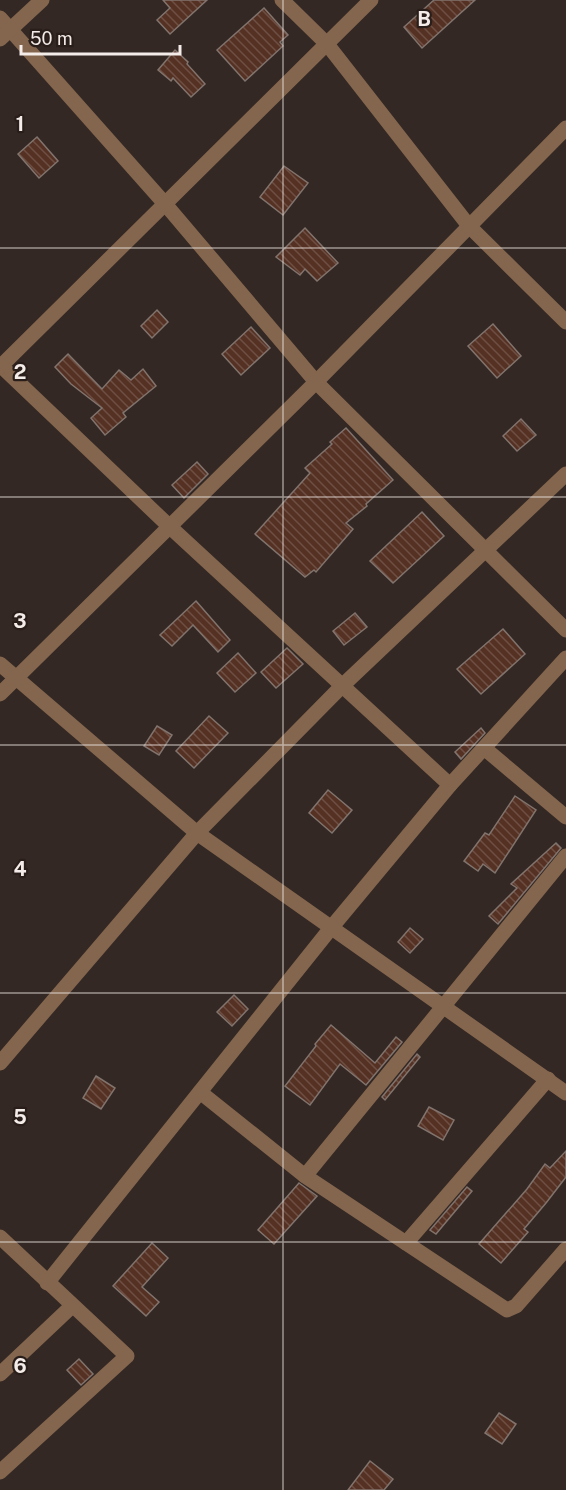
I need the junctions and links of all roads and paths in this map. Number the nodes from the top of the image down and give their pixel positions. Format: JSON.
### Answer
{"nodes":[{"id":1,"x":42,"y":0,"type":"edge"},
{"id":2,"x":282,"y":0,"type":"edge"},
{"id":3,"x":371,"y":0,"type":"edge"},
{"id":4,"x":4,"y":29,"type":"edge"},
{"id":5,"x":327,"y":44,"type":"junction"},
{"id":6,"x":566,"y":128,"type":"edge"},
{"id":7,"x":166,"y":205,"type":"junction"},
{"id":8,"x":469,"y":226,"type":"junction"},
{"id":9,"x":566,"y":322,"type":"edge"},
{"id":10,"x":0,"y":366,"type":"edge"},
{"id":11,"x":316,"y":382,"type":"junction"},
{"id":12,"x":566,"y":474,"type":"edge"},
{"id":13,"x":169,"y":526,"type":"junction"},
{"id":14,"x":484,"y":551,"type":"junction"},
{"id":15,"x":566,"y":630,"type":"edge"},
{"id":16,"x":566,"y":658,"type":"edge"},
{"id":17,"x":0,"y":664,"type":"edge"},
{"id":18,"x":16,"y":679,"type":"junction"},
{"id":19,"x":342,"y":686,"type":"junction"},
{"id":20,"x":0,"y":694,"type":"edge"},
{"id":21,"x":484,"y":748,"type":"junction"},
{"id":22,"x":450,"y":785,"type":"junction"},
{"id":23,"x":566,"y":817,"type":"edge"},
{"id":24,"x":197,"y":833,"type":"junction"},
{"id":25,"x":566,"y":856,"type":"edge"},
{"id":26,"x":332,"y":928,"type":"junction"},
{"id":27,"x":444,"y":1006,"type":"junction"},
{"id":28,"x":0,"y":1063,"type":"edge"},
{"id":29,"x":548,"y":1080,"type":"junction"},
{"id":30,"x":200,"y":1092,"type":"junction"},
{"id":31,"x":566,"y":1093,"type":"edge"},
{"id":32,"x":305,"y":1176,"type":"junction"},
{"id":33,"x":0,"y":1237,"type":"edge"},
{"id":34,"x":406,"y":1244,"type":"junction"},
{"id":35,"x":566,"y":1249,"type":"edge"},
{"id":36,"x":47,"y":1283,"type":"junction"},
{"id":37,"x":72,"y":1306,"type":"junction"},
{"id":38,"x":0,"y":1374,"type":"edge"},
{"id":39,"x":0,"y":1472,"type":"edge"}],
"edges":[{"from":1,"to":4,"type":"street"},
{"from":2,"to":5,"type":"street"},
{"from":3,"to":5,"type":"street"},
{"from":4,"to":7,"type":"street"},
{"from":5,"to":7,"type":"street"},
{"from":5,"to":8,"type":"street"},
{"from":6,"to":8,"type":"street"},
{"from":7,"to":10,"type":"street"},
{"from":7,"to":11,"type":"street"},
{"from":8,"to":9,"type":"street"},
{"from":8,"to":11,"type":"street"},
{"from":10,"to":13,"type":"street"},
{"from":11,"to":13,"type":"street"},
{"from":11,"to":14,"type":"street"},
{"from":12,"to":14,"type":"street"},
{"from":13,"to":18,"type":"street"},
{"from":13,"to":19,"type":"street"},
{"from":14,"to":15,"type":"street"},
{"from":14,"to":19,"type":"street"},
{"from":16,"to":21,"type":"street"},
{"from":17,"to":18,"type":"street"},
{"from":18,"to":20,"type":"street"},
{"from":18,"to":24,"type":"street"},
{"from":19,"to":22,"type":"street"},
{"from":19,"to":24,"type":"street"},
{"from":21,"to":22,"type":"street"},
{"from":21,"to":23,"type":"street"},
{"from":22,"to":26,"type":"street"},
{"from":24,"to":26,"type":"street"},
{"from":24,"to":28,"type":"street"},
{"from":25,"to":27,"type":"street"},
{"from":26,"to":27,"type":"street"},
{"from":26,"to":30,"type":"street"},
{"from":27,"to":29,"type":"street"},
{"from":27,"to":32,"type":"street"},
{"from":29,"to":31,"type":"street"},
{"from":29,"to":34,"type":"street"},
{"from":30,"to":32,"type":"street"},
{"from":30,"to":36,"type":"street"},
{"from":32,"to":34,"type":"street"},
{"from":33,"to":36,"type":"street"},
{"from":34,"to":35,"type":"street"},
{"from":36,"to":37,"type":"street"},
{"from":37,"to":38,"type":"street"},
{"from":37,"to":39,"type":"street"}]}
